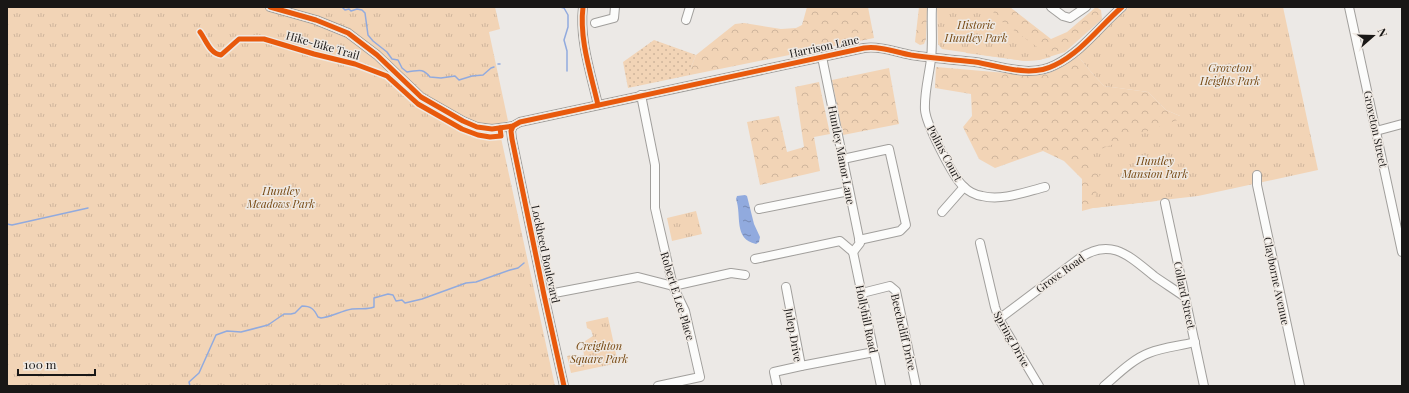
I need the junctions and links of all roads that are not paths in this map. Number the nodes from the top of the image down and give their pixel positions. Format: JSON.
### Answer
{"nodes":[{"id":1,"x":270,"y":7,"type":"edge"},
{"id":2,"x":583,"y":7,"type":"edge"},
{"id":3,"x":615,"y":7,"type":"edge"},
{"id":4,"x":690,"y":7,"type":"edge"},
{"id":5,"x":932,"y":7,"type":"edge"},
{"id":6,"x":1051,"y":7,"type":"edge"},
{"id":7,"x":1086,"y":7,"type":"edge"},
{"id":8,"x":1349,"y":7,"type":"edge"},
{"id":9,"x":1117,"y":8,"type":"edge"},
{"id":10,"x":686,"y":20,"type":"dead end"},
{"id":11,"x":595,"y":23,"type":"dead end"},
{"id":12,"x":822,"y":57,"type":"junction"},
{"id":13,"x":931,"y":58,"type":"junction"},
{"id":14,"x":640,"y":95,"type":"junction"},
{"id":15,"x":598,"y":105,"type":"junction"},
{"id":16,"x":1402,"y":124,"type":"edge"},
{"id":17,"x":513,"y":126,"type":"junction"},
{"id":18,"x":1376,"y":131,"type":"junction"},
{"id":19,"x":842,"y":158,"type":"junction"},
{"id":20,"x":1257,"y":176,"type":"dead end"},
{"id":21,"x":964,"y":187,"type":"junction"},
{"id":22,"x":1045,"y":187,"type":"dead end"},
{"id":23,"x":849,"y":191,"type":"junction"},
{"id":24,"x":1165,"y":203,"type":"dead end"},
{"id":25,"x":759,"y":209,"type":"dead end"},
{"id":26,"x":942,"y":212,"type":"dead end"},
{"id":27,"x":859,"y":240,"type":"junction"},
{"id":28,"x":980,"y":242,"type":"dead end"},
{"id":29,"x":853,"y":252,"type":"junction"},
{"id":30,"x":1402,"y":252,"type":"edge"},
{"id":31,"x":755,"y":259,"type":"dead end"},
{"id":32,"x":745,"y":275,"type":"dead end"},
{"id":33,"x":672,"y":286,"type":"junction"},
{"id":34,"x":786,"y":287,"type":"dead end"},
{"id":35,"x":862,"y":293,"type":"junction"},
{"id":36,"x":544,"y":295,"type":"junction"},
{"id":37,"x":1185,"y":297,"type":"junction"},
{"id":38,"x":999,"y":319,"type":"junction"},
{"id":39,"x":1195,"y":342,"type":"junction"},
{"id":40,"x":874,"y":352,"type":"junction"},
{"id":41,"x":801,"y":366,"type":"junction"},
{"id":42,"x":564,"y":386,"type":"edge"},
{"id":43,"x":658,"y":386,"type":"edge"},
{"id":44,"x":777,"y":386,"type":"edge"},
{"id":45,"x":881,"y":386,"type":"edge"},
{"id":46,"x":916,"y":386,"type":"edge"},
{"id":47,"x":1039,"y":386,"type":"edge"},
{"id":48,"x":1104,"y":386,"type":"edge"},
{"id":49,"x":1204,"y":386,"type":"edge"},
{"id":50,"x":1300,"y":386,"type":"edge"}],
"edges":[{"from":1,"to":17,"type":"street","name":"Harrison Lane"},
{"from":2,"to":15,"type":"street"},
{"from":3,"to":11,"type":"street"},
{"from":4,"to":10,"type":"street"},
{"from":5,"to":13,"type":"street","name":"Polins Court"},
{"from":6,"to":7,"type":"street"},
{"from":8,"to":18,"type":"street","name":"Groveton Street"},
{"from":9,"to":13,"type":"street","name":"Harrison Lane"},
{"from":12,"to":13,"type":"street","name":"Harrison Lane"},
{"from":12,"to":14,"type":"street","name":"Harrison Lane"},
{"from":12,"to":19,"type":"street","name":"Huntley Manor Lane"},
{"from":13,"to":21,"type":"street","name":"Polins Court"},
{"from":14,"to":15,"type":"street","name":"Harrison Lane"},
{"from":14,"to":33,"type":"street","name":"Robert E Lee Place"},
{"from":15,"to":17,"type":"street","name":"Harrison Lane"},
{"from":16,"to":18,"type":"street"},
{"from":17,"to":36,"type":"street","name":"Lockheed Boulevard"},
{"from":18,"to":30,"type":"street","name":"Groveton Street"},
{"from":19,"to":23,"type":"street","name":"Huntley Manor Lane"},
{"from":19,"to":27,"type":"street"},
{"from":20,"to":50,"type":"street","name":"Clayborne Avenue"},
{"from":21,"to":22,"type":"street","name":"Polins Court"},
{"from":21,"to":26,"type":"street"},
{"from":23,"to":25,"type":"street"},
{"from":23,"to":27,"type":"street","name":"Huntley Manor Lane"},
{"from":24,"to":37,"type":"street","name":"Collard Street"},
{"from":27,"to":29,"type":"street"},
{"from":28,"to":38,"type":"street","name":"Spring Drive"},
{"from":29,"to":31,"type":"street"},
{"from":29,"to":35,"type":"street","name":"Hollyhill Road"},
{"from":32,"to":33,"type":"street"},
{"from":33,"to":36,"type":"street"},
{"from":33,"to":43,"type":"street","name":"Robert E Lee Place"},
{"from":34,"to":41,"type":"street","name":"Julep Drive"},
{"from":35,"to":40,"type":"street","name":"Hollyhill Road"},
{"from":35,"to":46,"type":"street","name":"Beechcliff Drive"},
{"from":36,"to":42,"type":"street","name":"Lockheed Boulevard"},
{"from":37,"to":38,"type":"street","name":"Grove Road"},
{"from":37,"to":39,"type":"street","name":"Collard Street"},
{"from":38,"to":47,"type":"street","name":"Spring Drive"},
{"from":39,"to":48,"type":"street"},
{"from":39,"to":49,"type":"street","name":"Collard Street"},
{"from":40,"to":41,"type":"street"},
{"from":40,"to":45,"type":"street","name":"Hollyhill Road"},
{"from":41,"to":44,"type":"street","name":"Julep Drive"}]}
